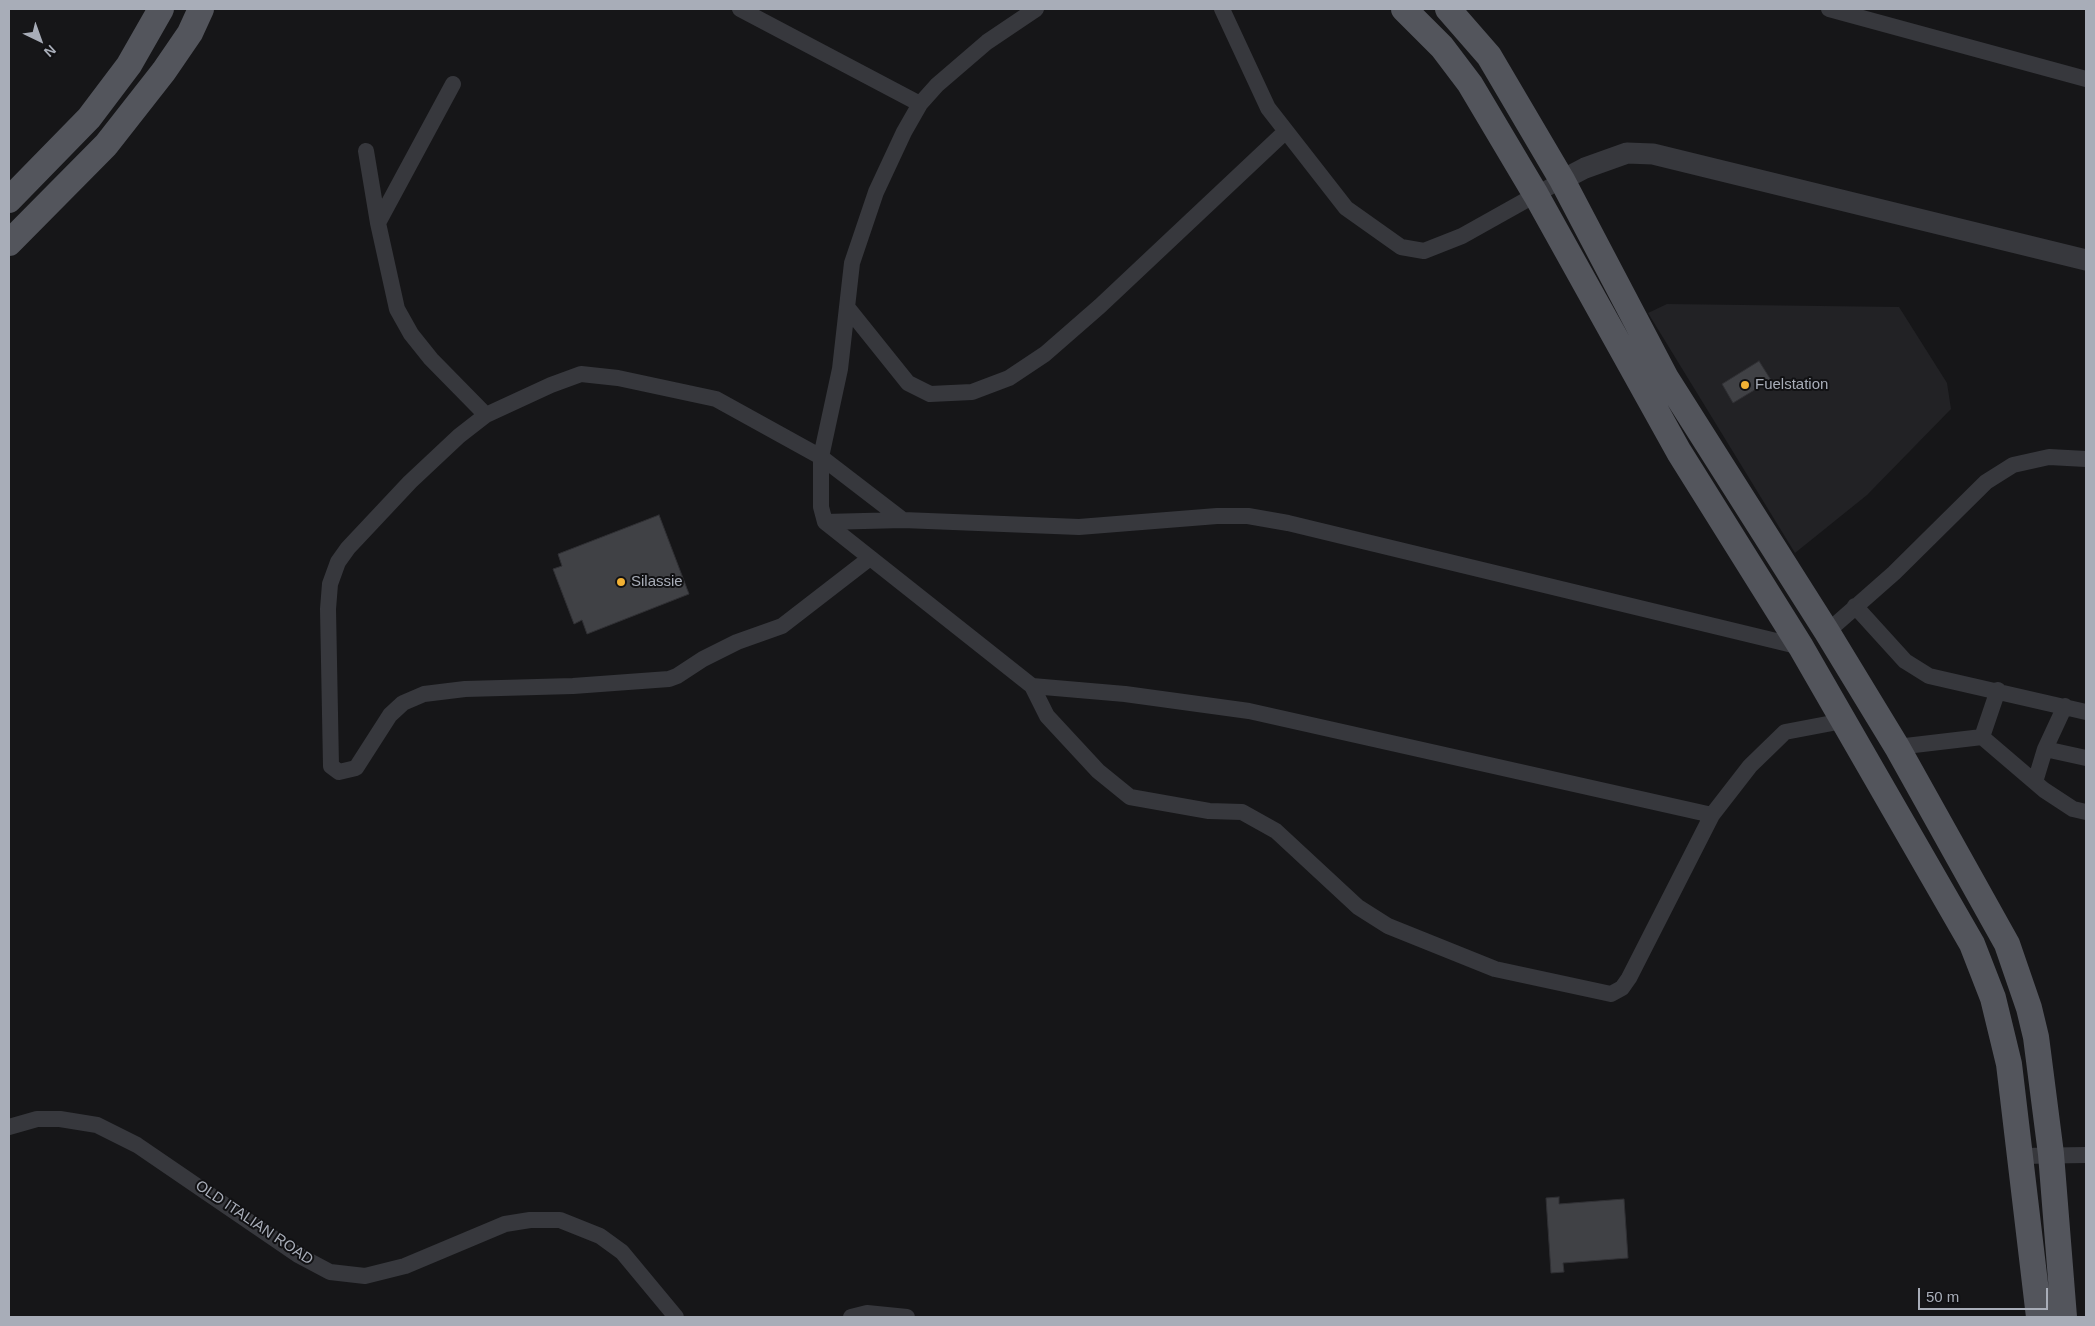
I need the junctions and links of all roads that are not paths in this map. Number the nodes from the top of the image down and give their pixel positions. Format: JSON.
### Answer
{"nodes":[{"id":1,"x":162,"y":9,"type":"edge"},
{"id":2,"x":201,"y":9,"type":"edge"},
{"id":3,"x":740,"y":9,"type":"edge"},
{"id":4,"x":1036,"y":9,"type":"edge"},
{"id":5,"x":1222,"y":9,"type":"edge"},
{"id":6,"x":1404,"y":9,"type":"edge"},
{"id":7,"x":1448,"y":9,"type":"edge"},
{"id":8,"x":1829,"y":9,"type":"edge"},
{"id":9,"x":2086,"y":79,"type":"edge"},
{"id":10,"x":453,"y":84,"type":"dead end"},
{"id":11,"x":920,"y":104,"type":"junction"},
{"id":12,"x":1286,"y":131,"type":"junction"},
{"id":13,"x":366,"y":151,"type":"dead end"},
{"id":14,"x":1562,"y":180,"type":"junction"},
{"id":15,"x":1536,"y":195,"type":"junction"},
{"id":16,"x":9,"y":200,"type":"edge"},
{"id":17,"x":378,"y":223,"type":"junction"},
{"id":18,"x":9,"y":243,"type":"edge"},
{"id":19,"x":2086,"y":260,"type":"edge"},
{"id":20,"x":847,"y":307,"type":"junction"},
{"id":21,"x":1655,"y":385,"type":"junction"},
{"id":22,"x":486,"y":415,"type":"junction"},
{"id":23,"x":1702,"y":438,"type":"junction"},
{"id":24,"x":1679,"y":452,"type":"junction"},
{"id":25,"x":821,"y":457,"type":"junction"},
{"id":26,"x":2086,"y":459,"type":"edge"},
{"id":27,"x":903,"y":520,"type":"junction"},
{"id":28,"x":825,"y":522,"type":"junction"},
{"id":29,"x":870,"y":558,"type":"junction"},
{"id":30,"x":1854,"y":606,"type":"junction"},
{"id":31,"x":1827,"y":632,"type":"junction"},
{"id":32,"x":1801,"y":647,"type":"junction"},
{"id":33,"x":1032,"y":686,"type":"junction"},
{"id":34,"x":1998,"y":690,"type":"junction"},
{"id":35,"x":2065,"y":706,"type":"junction"},
{"id":36,"x":2086,"y":712,"type":"edge"},
{"id":37,"x":1843,"y":722,"type":"junction"},
{"id":38,"x":1982,"y":737,"type":"junction"},
{"id":39,"x":1897,"y":747,"type":"junction"},
{"id":40,"x":2045,"y":749,"type":"junction"},
{"id":41,"x":2086,"y":758,"type":"edge"},
{"id":42,"x":2034,"y":782,"type":"junction"},
{"id":43,"x":2086,"y":812,"type":"edge"},
{"id":44,"x":1712,"y":815,"type":"junction"},
{"id":45,"x":9,"y":1127,"type":"edge"},
{"id":46,"x":2051,"y":1154,"type":"junction"},
{"id":47,"x":2086,"y":1155,"type":"edge"},
{"id":48,"x":2020,"y":1156,"type":"junction"},
{"id":49,"x":676,"y":1317,"type":"edge"},
{"id":50,"x":851,"y":1317,"type":"edge"},
{"id":51,"x":906,"y":1317,"type":"edge"},
{"id":52,"x":2039,"y":1317,"type":"edge"},
{"id":53,"x":2064,"y":1317,"type":"edge"}],
"edges":[{"from":1,"to":16,"type":"main road"},
{"from":2,"to":18,"type":"main road"},
{"from":3,"to":11,"type":"street"},
{"from":4,"to":11,"type":"street"},
{"from":5,"to":12,"type":"street"},
{"from":6,"to":15,"type":"main road"},
{"from":7,"to":14,"type":"main road"},
{"from":8,"to":9,"type":"street"},
{"from":10,"to":17,"type":"street"},
{"from":11,"to":20,"type":"street"},
{"from":12,"to":15,"type":"street"},
{"from":12,"to":20,"type":"street"},
{"from":13,"to":17,"type":"street"},
{"from":14,"to":15,"type":"street"},
{"from":14,"to":19,"type":"street"},
{"from":14,"to":21,"type":"main road"},
{"from":15,"to":21,"type":"main road"},
{"from":17,"to":22,"type":"street"},
{"from":20,"to":25,"type":"street"},
{"from":21,"to":23,"type":"main road"},
{"from":21,"to":24,"type":"main road"},
{"from":22,"to":25,"type":"street"},
{"from":22,"to":29,"type":"street"},
{"from":23,"to":24,"type":"main road"},
{"from":23,"to":31,"type":"main road"},
{"from":24,"to":32,"type":"main road"},
{"from":25,"to":27,"type":"street"},
{"from":25,"to":28,"type":"street"},
{"from":26,"to":30,"type":"street"},
{"from":27,"to":28,"type":"street"},
{"from":27,"to":32,"type":"street"},
{"from":28,"to":29,"type":"street"},
{"from":29,"to":33,"type":"street"},
{"from":30,"to":31,"type":"street"},
{"from":30,"to":34,"type":"street"},
{"from":31,"to":39,"type":"main road"},
{"from":32,"to":37,"type":"main road"},
{"from":33,"to":44,"type":"street"},
{"from":33,"to":44,"type":"street"},
{"from":34,"to":35,"type":"street"},
{"from":34,"to":38,"type":"street"},
{"from":35,"to":36,"type":"street"},
{"from":35,"to":40,"type":"street"},
{"from":37,"to":44,"type":"street"},
{"from":37,"to":48,"type":"main road"},
{"from":38,"to":39,"type":"street"},
{"from":38,"to":42,"type":"street"},
{"from":39,"to":46,"type":"main road"},
{"from":40,"to":41,"type":"street"},
{"from":40,"to":42,"type":"street"},
{"from":42,"to":43,"type":"street"},
{"from":45,"to":49,"type":"street","name":"OLD ITALIAN ROAD"},
{"from":46,"to":47,"type":"street"},
{"from":46,"to":48,"type":"street"},
{"from":46,"to":53,"type":"main road"},
{"from":48,"to":52,"type":"main road"},
{"from":50,"to":51,"type":"street"}]}
